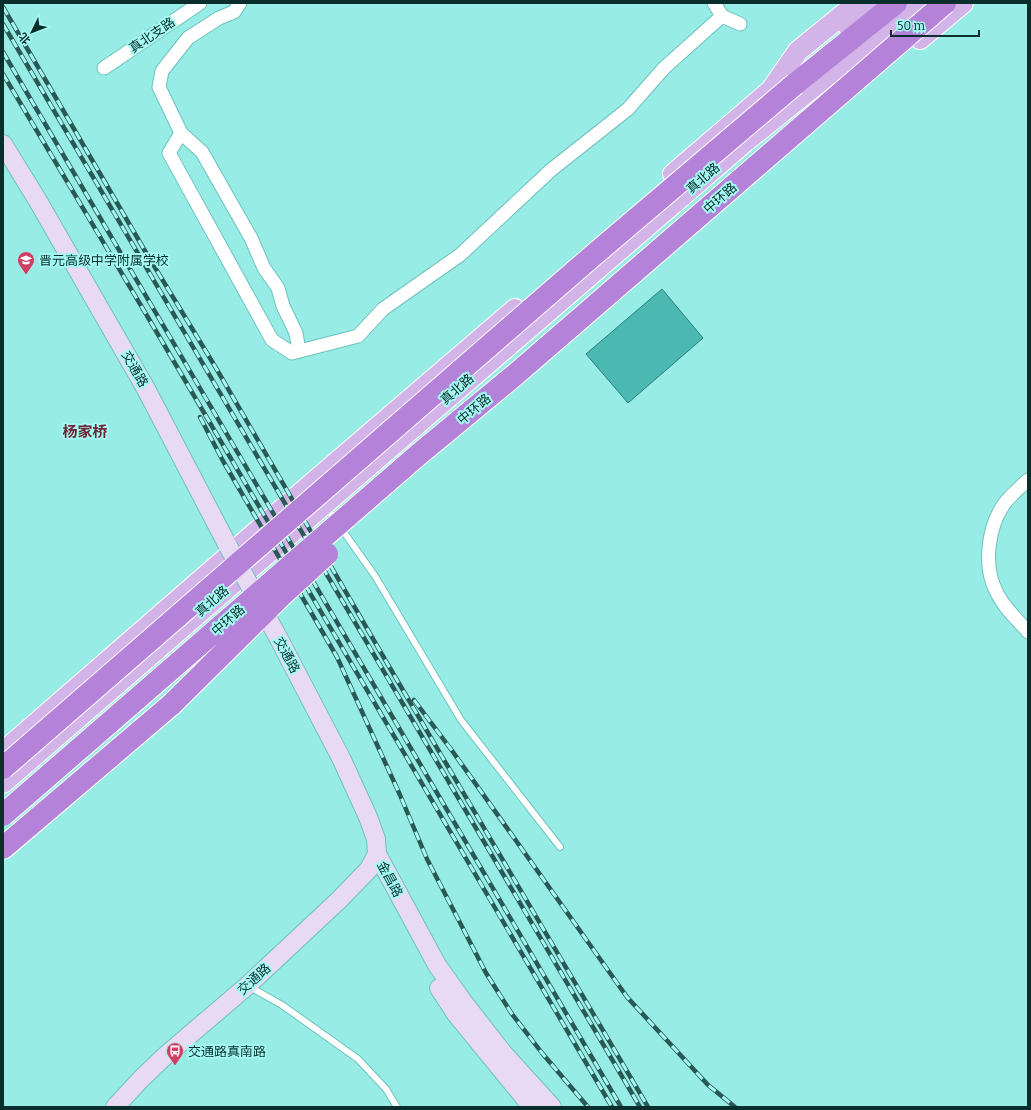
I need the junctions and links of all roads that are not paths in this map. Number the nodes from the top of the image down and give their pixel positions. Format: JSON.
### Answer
{"nodes":[{"id":1,"x":200,"y":3,"type":"edge"},
{"id":2,"x":240,"y":3,"type":"edge"},
{"id":3,"x":714,"y":3,"type":"edge"},
{"id":4,"x":857,"y":3,"type":"edge"},
{"id":5,"x":876,"y":3,"type":"edge"},
{"id":6,"x":881,"y":3,"type":"edge"},
{"id":7,"x":896,"y":3,"type":"edge"},
{"id":8,"x":918,"y":3,"type":"edge"},
{"id":9,"x":945,"y":3,"type":"edge"},
{"id":10,"x":963,"y":3,"type":"edge"},
{"id":11,"x":722,"y":16,"type":"junction"},
{"id":12,"x":740,"y":24,"type":"dead end"},
{"id":13,"x":104,"y":68,"type":"dead end"},
{"id":14,"x":834,"y":71,"type":"junction"},
{"id":15,"x":795,"y":84,"type":"junction"},
{"id":16,"x":770,"y":90,"type":"junction"},
{"id":17,"x":181,"y":134,"type":"junction"},
{"id":18,"x":3,"y":144,"type":"edge"},
{"id":19,"x":299,"y":351,"type":"junction"},
{"id":20,"x":516,"y":374,"type":"junction"},
{"id":21,"x":1028,"y":480,"type":"edge"},
{"id":22,"x":324,"y":504,"type":"junction"},
{"id":23,"x":1028,"y":632,"type":"edge"},
{"id":24,"x":3,"y":752,"type":"edge"},
{"id":25,"x":3,"y":768,"type":"edge"},
{"id":26,"x":3,"y":783,"type":"edge"},
{"id":27,"x":3,"y":816,"type":"edge"},
{"id":28,"x":560,"y":847,"type":"dead end"},
{"id":29,"x":3,"y":848,"type":"edge"},
{"id":30,"x":377,"y":854,"type":"junction"},
{"id":31,"x":247,"y":986,"type":"junction"},
{"id":32,"x":115,"y":1107,"type":"edge"},
{"id":33,"x":397,"y":1107,"type":"edge"},
{"id":34,"x":532,"y":1107,"type":"edge"},
{"id":35,"x":552,"y":1107,"type":"edge"}],
"edges":[{"from":1,"to":13,"type":"street","name":"真北支路"},
{"from":2,"to":17,"type":"street"},
{"from":3,"to":11,"type":"street"},
{"from":4,"to":16,"type":"main road","name":"真北路"},
{"from":5,"to":16,"type":"main road","name":"真北路"},
{"from":6,"to":15,"type":"highway"},
{"from":7,"to":15,"type":"highway"},
{"from":8,"to":14,"type":"main road","name":"真北路"},
{"from":9,"to":20,"type":"highway","name":"中环路","bridge":true},
{"from":10,"to":14,"type":"main road"},
{"from":11,"to":12,"type":"street"},
{"from":11,"to":19,"type":"street"},
{"from":14,"to":22,"type":"main road","name":"真北路"},
{"from":15,"to":25,"type":"highway","bridge":true},
{"from":16,"to":24,"type":"main road","name":"真北路"},
{"from":17,"to":19,"type":"street"},
{"from":17,"to":19,"type":"street"},
{"from":18,"to":30,"type":"main road","name":"交通路","bridge":true},
{"from":20,"to":27,"type":"highway","name":"中环路","bridge":true},
{"from":20,"to":29,"type":"highway","bridge":true},
{"from":21,"to":23,"type":"street"},
{"from":22,"to":26,"type":"main road","name":"真北路"},
{"from":22,"to":28,"type":"lane"},
{"from":30,"to":31,"type":"main road","name":"交通路"},
{"from":30,"to":34,"type":"main road","name":"金昌路"},
{"from":30,"to":35,"type":"main road","name":"金昌路"},
{"from":31,"to":32,"type":"main road","name":"交通路"},
{"from":31,"to":33,"type":"lane"}]}
